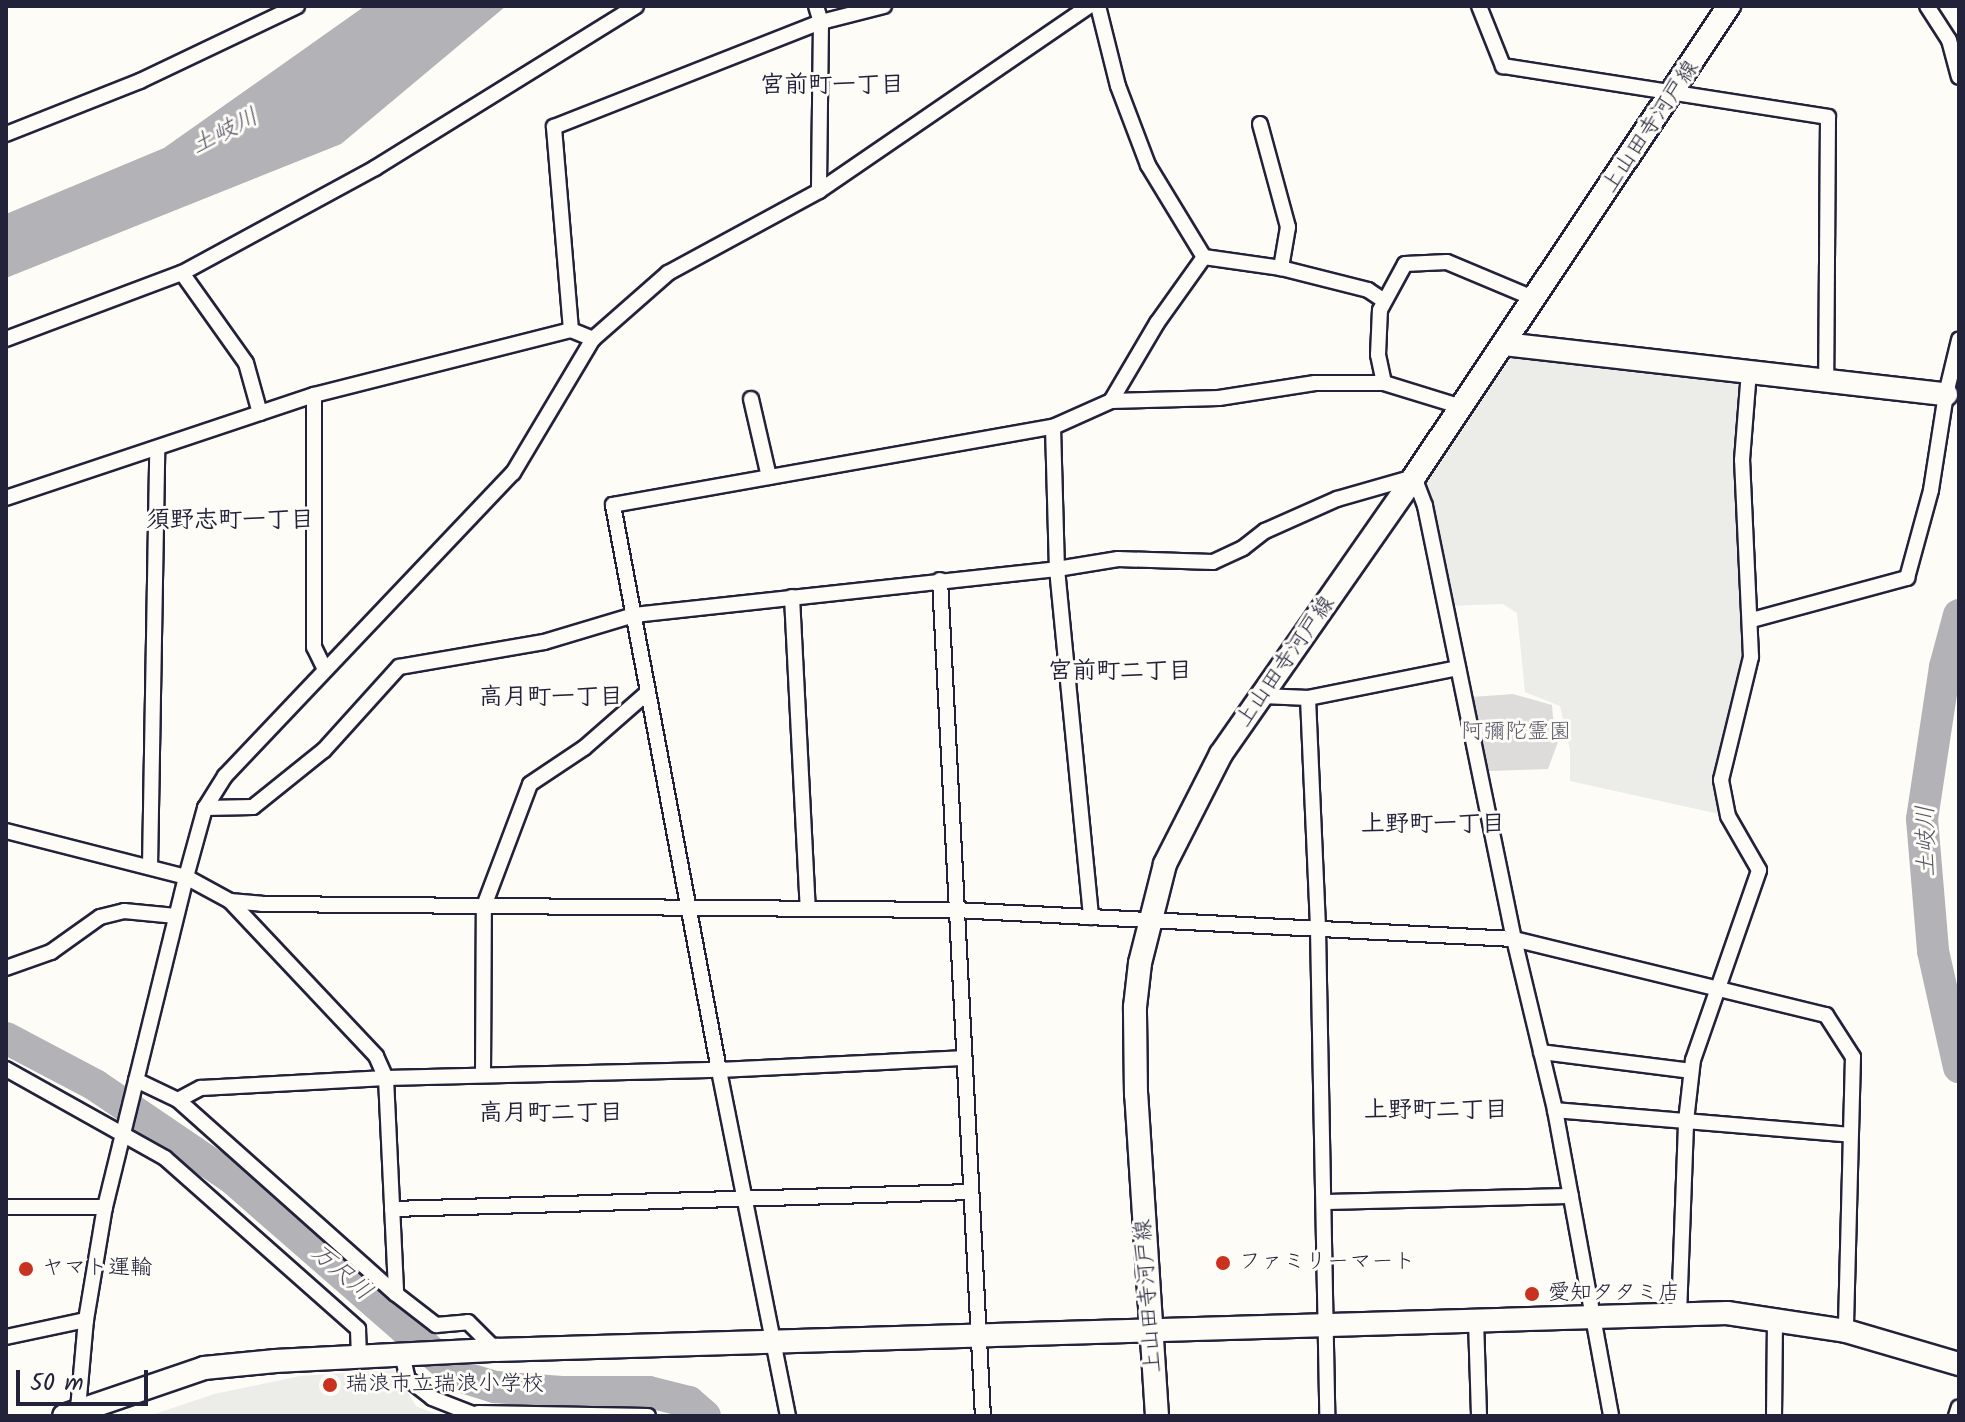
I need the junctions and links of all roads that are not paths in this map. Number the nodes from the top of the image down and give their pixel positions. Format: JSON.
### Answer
{"nodes":[{"id":1,"x":297,"y":6,"type":"edge"},
{"id":2,"x":636,"y":6,"type":"edge"},
{"id":3,"x":816,"y":6,"type":"edge"},
{"id":4,"x":884,"y":6,"type":"edge"},
{"id":5,"x":1089,"y":6,"type":"edge"},
{"id":6,"x":1098,"y":6,"type":"edge"},
{"id":7,"x":1479,"y":6,"type":"edge"},
{"id":8,"x":1729,"y":6,"type":"edge"},
{"id":9,"x":1927,"y":6,"type":"edge"},
{"id":10,"x":821,"y":22,"type":"junction"},
{"id":11,"x":1959,"y":77,"type":"edge"},
{"id":12,"x":1672,"y":95,"type":"junction"},
{"id":13,"x":1260,"y":124,"type":"dead end"},
{"id":14,"x":6,"y":134,"type":"edge"},
{"id":15,"x":819,"y":191,"type":"junction"},
{"id":16,"x":1204,"y":257,"type":"junction"},
{"id":17,"x":1281,"y":268,"type":"junction"},
{"id":18,"x":182,"y":273,"type":"junction"},
{"id":19,"x":1535,"y":299,"type":"junction"},
{"id":20,"x":1383,"y":300,"type":"junction"},
{"id":21,"x":571,"y":330,"type":"junction"},
{"id":22,"x":6,"y":339,"type":"edge"},
{"id":23,"x":593,"y":339,"type":"junction"},
{"id":24,"x":1959,"y":340,"type":"edge"},
{"id":25,"x":1504,"y":344,"type":"junction"},
{"id":26,"x":1749,"y":372,"type":"junction"},
{"id":27,"x":1826,"y":380,"type":"junction"},
{"id":28,"x":1384,"y":383,"type":"junction"},
{"id":29,"x":1952,"y":394,"type":"edge"},
{"id":30,"x":314,"y":395,"type":"junction"},
{"id":31,"x":751,"y":399,"type":"dead end"},
{"id":32,"x":1111,"y":401,"type":"junction"},
{"id":33,"x":1462,"y":407,"type":"junction"},
{"id":34,"x":260,"y":413,"type":"junction"},
{"id":35,"x":1053,"y":427,"type":"junction"},
{"id":36,"x":157,"y":448,"type":"junction"},
{"id":37,"x":769,"y":477,"type":"junction"},
{"id":38,"x":1414,"y":477,"type":"junction"},
{"id":39,"x":6,"y":498,"type":"edge"},
{"id":40,"x":1057,"y":569,"type":"junction"},
{"id":41,"x":940,"y":580,"type":"junction"},
{"id":42,"x":792,"y":597,"type":"junction"},
{"id":43,"x":634,"y":615,"type":"junction"},
{"id":44,"x":1752,"y":620,"type":"junction"},
{"id":45,"x":1458,"y":668,"type":"junction"},
{"id":46,"x":325,"y":670,"type":"junction"},
{"id":47,"x":648,"y":692,"type":"junction"},
{"id":48,"x":1263,"y":696,"type":"junction"},
{"id":49,"x":1308,"y":698,"type":"junction"},
{"id":50,"x":205,"y":808,"type":"junction"},
{"id":51,"x":6,"y":831,"type":"edge"},
{"id":52,"x":150,"y":867,"type":"junction"},
{"id":53,"x":186,"y":877,"type":"junction"},
{"id":54,"x":230,"y":901,"type":"junction"},
{"id":55,"x":484,"y":906,"type":"junction"},
{"id":56,"x":688,"y":907,"type":"junction"},
{"id":57,"x":808,"y":908,"type":"junction"},
{"id":58,"x":955,"y":910,"type":"junction"},
{"id":59,"x":176,"y":916,"type":"junction"},
{"id":60,"x":1091,"y":917,"type":"junction"},
{"id":61,"x":1150,"y":921,"type":"junction"},
{"id":62,"x":1318,"y":929,"type":"junction"},
{"id":63,"x":1514,"y":939,"type":"junction"},
{"id":64,"x":6,"y":968,"type":"edge"},
{"id":65,"x":1716,"y":988,"type":"junction"},
{"id":66,"x":1541,"y":1052,"type":"junction"},
{"id":67,"x":962,"y":1058,"type":"junction"},
{"id":68,"x":6,"y":1069,"type":"edge"},
{"id":69,"x":719,"y":1070,"type":"junction"},
{"id":70,"x":1691,"y":1071,"type":"junction"},
{"id":71,"x":483,"y":1075,"type":"junction"},
{"id":72,"x":386,"y":1078,"type":"junction"},
{"id":73,"x":136,"y":1080,"type":"junction"},
{"id":74,"x":178,"y":1100,"type":"junction"},
{"id":75,"x":1555,"y":1110,"type":"junction"},
{"id":76,"x":1686,"y":1121,"type":"junction"},
{"id":77,"x":123,"y":1134,"type":"junction"},
{"id":78,"x":1850,"y":1135,"type":"junction"},
{"id":79,"x":970,"y":1192,"type":"junction"},
{"id":80,"x":1571,"y":1196,"type":"junction"},
{"id":81,"x":745,"y":1199,"type":"junction"},
{"id":82,"x":1324,"y":1202,"type":"junction"},
{"id":83,"x":6,"y":1207,"type":"edge"},
{"id":84,"x":105,"y":1207,"type":"junction"},
{"id":85,"x":392,"y":1209,"type":"junction"},
{"id":86,"x":396,"y":1294,"type":"junction"},
{"id":87,"x":1679,"y":1315,"type":"junction"},
{"id":88,"x":1775,"y":1318,"type":"junction"},
{"id":89,"x":86,"y":1320,"type":"junction"},
{"id":90,"x":1476,"y":1320,"type":"junction"},
{"id":91,"x":1595,"y":1320,"type":"junction"},
{"id":92,"x":1326,"y":1325,"type":"junction"},
{"id":93,"x":1846,"y":1331,"type":"junction"},
{"id":94,"x":1152,"y":1332,"type":"junction"},
{"id":95,"x":6,"y":1337,"type":"edge"},
{"id":96,"x":978,"y":1338,"type":"junction"},
{"id":97,"x":774,"y":1343,"type":"junction"},
{"id":98,"x":496,"y":1350,"type":"junction"},
{"id":99,"x":402,"y":1354,"type":"junction"},
{"id":100,"x":359,"y":1356,"type":"junction"},
{"id":101,"x":1959,"y":1364,"type":"edge"},
{"id":102,"x":1959,"y":1407,"type":"edge"},
{"id":103,"x":73,"y":1414,"type":"edge"},
{"id":104,"x":478,"y":1414,"type":"edge"},
{"id":105,"x":648,"y":1416,"type":"edge"},
{"id":106,"x":788,"y":1416,"type":"edge"},
{"id":107,"x":983,"y":1416,"type":"edge"},
{"id":108,"x":1157,"y":1416,"type":"edge"},
{"id":109,"x":1327,"y":1416,"type":"edge"},
{"id":110,"x":1479,"y":1416,"type":"edge"},
{"id":111,"x":1611,"y":1416,"type":"edge"},
{"id":112,"x":1774,"y":1416,"type":"edge"},
{"id":113,"x":1956,"y":1416,"type":"edge"}],
"edges":[{"from":1,"to":14,"type":"street"},
{"from":2,"to":18,"type":"street"},
{"from":3,"to":10,"type":"street"},
{"from":4,"to":10,"type":"street"},
{"from":5,"to":15,"type":"street"},
{"from":6,"to":16,"type":"street"},
{"from":7,"to":12,"type":"street"},
{"from":8,"to":12,"type":"street","name":"上山田寺河戸線"},
{"from":9,"to":11,"type":"street"},
{"from":10,"to":15,"type":"street"},
{"from":10,"to":21,"type":"street"},
{"from":12,"to":19,"type":"street","name":"上山田寺河戸線"},
{"from":12,"to":27,"type":"street"},
{"from":13,"to":17,"type":"street"},
{"from":15,"to":23,"type":"street"},
{"from":16,"to":17,"type":"street"},
{"from":16,"to":32,"type":"street"},
{"from":17,"to":20,"type":"street"},
{"from":18,"to":22,"type":"street"},
{"from":18,"to":34,"type":"street"},
{"from":19,"to":20,"type":"street"},
{"from":19,"to":25,"type":"street","name":"上山田寺河戸線"},
{"from":20,"to":28,"type":"street"},
{"from":21,"to":23,"type":"street"},
{"from":21,"to":30,"type":"street"},
{"from":23,"to":46,"type":"street"},
{"from":24,"to":29,"type":"street"},
{"from":25,"to":26,"type":"street"},
{"from":25,"to":33,"type":"street","name":"上山田寺河戸線"},
{"from":26,"to":27,"type":"street"},
{"from":26,"to":44,"type":"street"},
{"from":27,"to":29,"type":"street"},
{"from":28,"to":32,"type":"street"},
{"from":28,"to":33,"type":"street"},
{"from":29,"to":44,"type":"street"},
{"from":30,"to":34,"type":"street"},
{"from":30,"to":46,"type":"street"},
{"from":31,"to":37,"type":"street"},
{"from":32,"to":35,"type":"street"},
{"from":33,"to":38,"type":"street","name":"上山田寺河戸線"},
{"from":34,"to":36,"type":"street"},
{"from":35,"to":37,"type":"street"},
{"from":35,"to":40,"type":"street"},
{"from":36,"to":39,"type":"street"},
{"from":36,"to":52,"type":"street"},
{"from":37,"to":43,"type":"street"},
{"from":38,"to":40,"type":"street"},
{"from":38,"to":45,"type":"street"},
{"from":38,"to":48,"type":"street","name":"上山田寺河戸線"},
{"from":40,"to":41,"type":"street"},
{"from":40,"to":60,"type":"street"},
{"from":41,"to":42,"type":"street"},
{"from":41,"to":58,"type":"street"},
{"from":42,"to":43,"type":"street"},
{"from":42,"to":57,"type":"street"},
{"from":43,"to":47,"type":"street"},
{"from":43,"to":50,"type":"street"},
{"from":44,"to":65,"type":"street"},
{"from":45,"to":49,"type":"street"},
{"from":45,"to":63,"type":"street"},
{"from":46,"to":50,"type":"street"},
{"from":47,"to":55,"type":"street"},
{"from":47,"to":56,"type":"street"},
{"from":48,"to":49,"type":"street"},
{"from":48,"to":61,"type":"street","name":"上山田寺河戸線"},
{"from":49,"to":62,"type":"street"},
{"from":50,"to":53,"type":"street"},
{"from":51,"to":52,"type":"street"},
{"from":52,"to":53,"type":"street"},
{"from":53,"to":54,"type":"street"},
{"from":53,"to":59,"type":"street"},
{"from":54,"to":55,"type":"street"},
{"from":54,"to":72,"type":"street"},
{"from":55,"to":56,"type":"street"},
{"from":55,"to":71,"type":"street"},
{"from":56,"to":57,"type":"street"},
{"from":56,"to":69,"type":"street"},
{"from":57,"to":58,"type":"street"},
{"from":58,"to":60,"type":"street"},
{"from":58,"to":67,"type":"street"},
{"from":59,"to":64,"type":"street"},
{"from":59,"to":73,"type":"street"},
{"from":60,"to":61,"type":"street"},
{"from":61,"to":62,"type":"street"},
{"from":61,"to":94,"type":"street","name":"上山田寺河戸線"},
{"from":62,"to":63,"type":"street"},
{"from":62,"to":82,"type":"street"},
{"from":63,"to":65,"type":"street"},
{"from":63,"to":66,"type":"street"},
{"from":65,"to":70,"type":"street"},
{"from":65,"to":78,"type":"street"},
{"from":66,"to":70,"type":"street"},
{"from":66,"to":75,"type":"street"},
{"from":67,"to":69,"type":"street"},
{"from":67,"to":79,"type":"street"},
{"from":68,"to":77,"type":"street"},
{"from":69,"to":71,"type":"street"},
{"from":69,"to":81,"type":"street"},
{"from":70,"to":76,"type":"street"},
{"from":71,"to":72,"type":"street"},
{"from":72,"to":74,"type":"street"},
{"from":72,"to":85,"type":"street"},
{"from":73,"to":74,"type":"street"},
{"from":73,"to":77,"type":"street"},
{"from":74,"to":86,"type":"street"},
{"from":75,"to":76,"type":"street"},
{"from":75,"to":80,"type":"street"},
{"from":76,"to":78,"type":"street"},
{"from":76,"to":87,"type":"street"},
{"from":77,"to":84,"type":"street"},
{"from":77,"to":100,"type":"street"},
{"from":78,"to":93,"type":"street"},
{"from":79,"to":81,"type":"street"},
{"from":79,"to":96,"type":"street"},
{"from":80,"to":82,"type":"street"},
{"from":80,"to":91,"type":"street"},
{"from":81,"to":85,"type":"street"},
{"from":81,"to":97,"type":"street"},
{"from":82,"to":92,"type":"street"},
{"from":83,"to":84,"type":"street"},
{"from":84,"to":89,"type":"street"},
{"from":85,"to":86,"type":"street"},
{"from":86,"to":98,"type":"street"},
{"from":87,"to":88,"type":"street"},
{"from":87,"to":91,"type":"street"},
{"from":88,"to":93,"type":"street"},
{"from":88,"to":112,"type":"street"},
{"from":89,"to":95,"type":"street"},
{"from":89,"to":103,"type":"street"},
{"from":90,"to":91,"type":"street"},
{"from":90,"to":92,"type":"street"},
{"from":90,"to":110,"type":"street"},
{"from":91,"to":111,"type":"street"},
{"from":92,"to":94,"type":"street"},
{"from":92,"to":109,"type":"street"},
{"from":93,"to":101,"type":"street"},
{"from":94,"to":96,"type":"street"},
{"from":94,"to":108,"type":"street","name":"上山田寺河戸線"},
{"from":96,"to":97,"type":"street"},
{"from":96,"to":107,"type":"street"},
{"from":97,"to":98,"type":"street"},
{"from":97,"to":106,"type":"street"},
{"from":98,"to":99,"type":"street"},
{"from":99,"to":100,"type":"street"},
{"from":99,"to":104,"type":"street"},
{"from":100,"to":103,"type":"street"},
{"from":102,"to":113,"type":"street"},
{"from":104,"to":105,"type":"street"}]}
